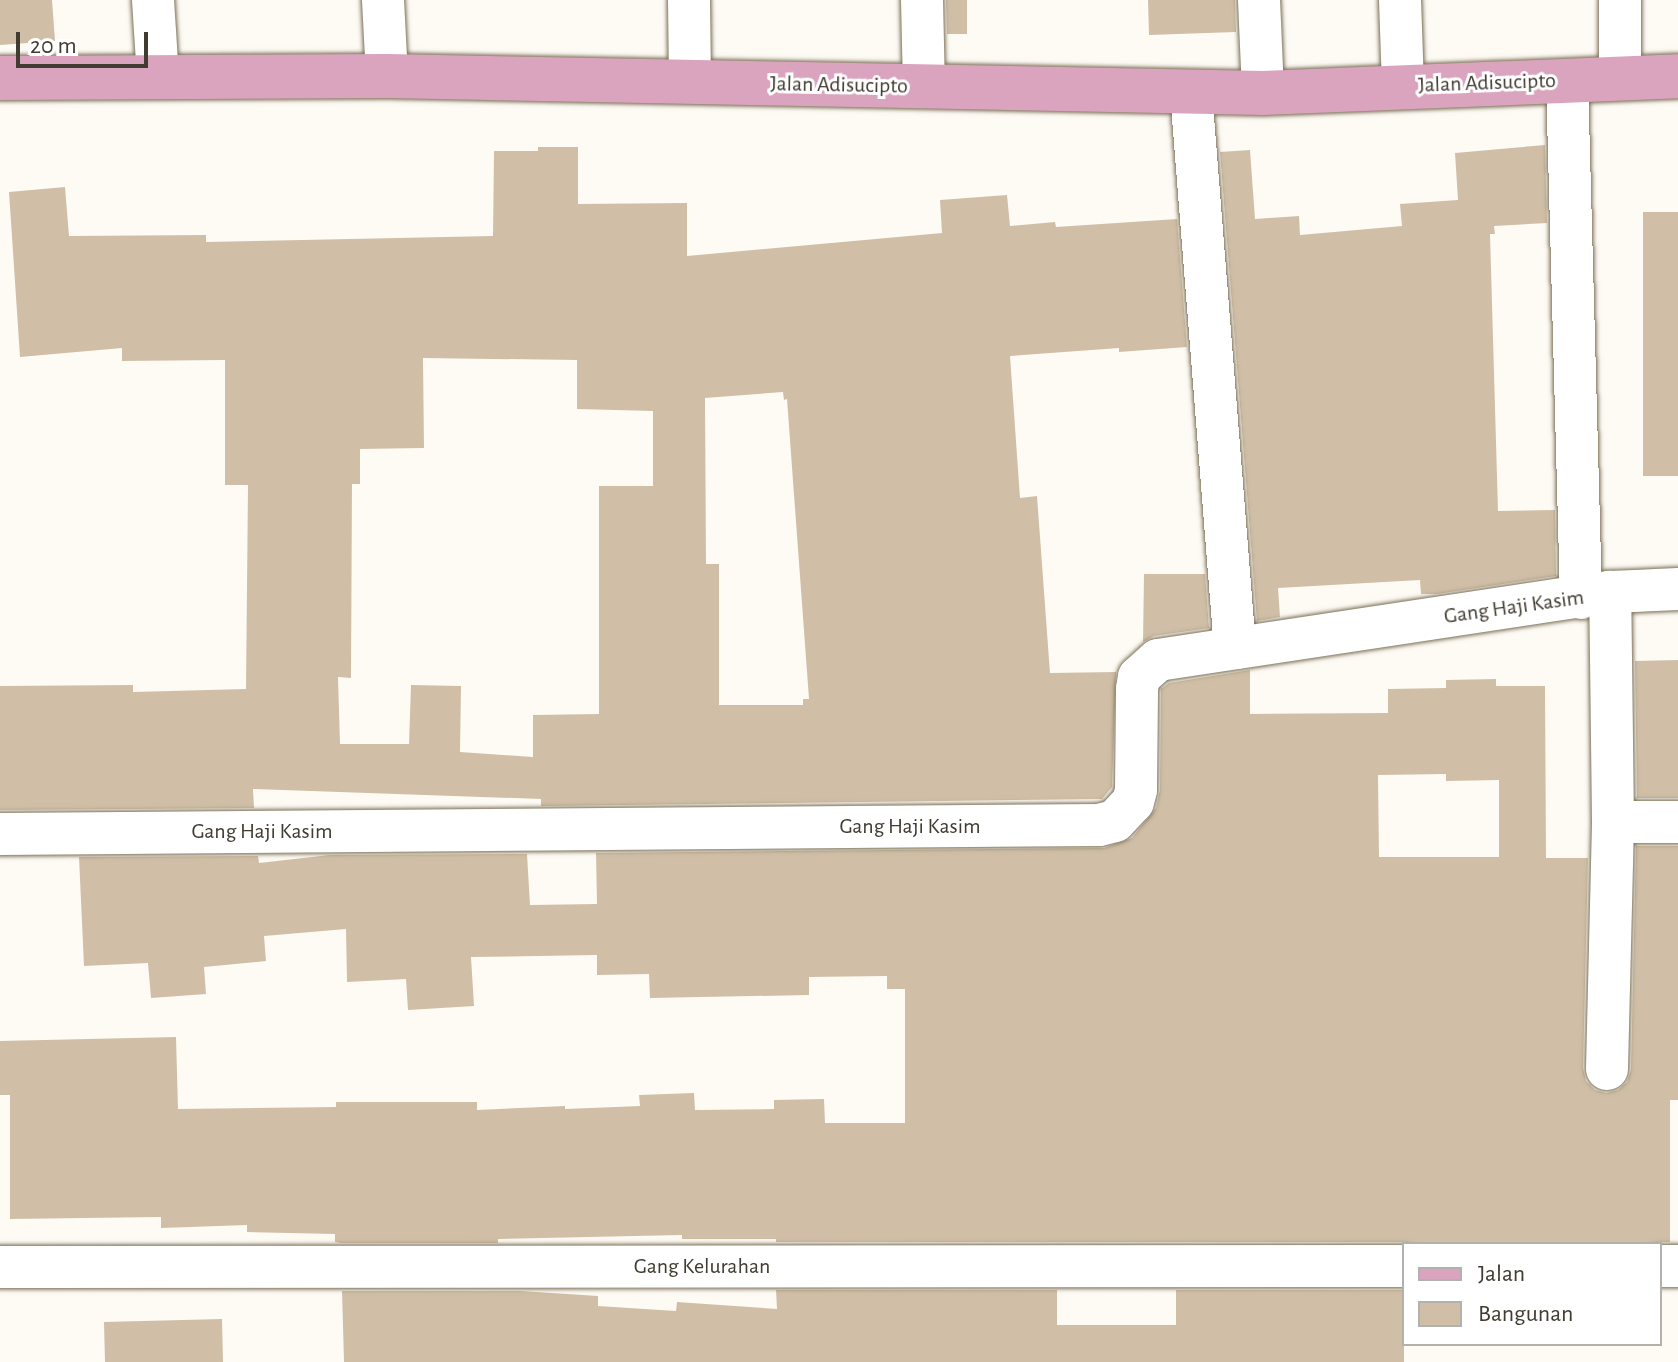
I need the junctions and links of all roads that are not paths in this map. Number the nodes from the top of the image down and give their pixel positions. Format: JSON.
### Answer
{"nodes":[{"id":1,"x":153,"y":0,"type":"edge"},
{"id":2,"x":383,"y":0,"type":"edge"},
{"id":3,"x":689,"y":0,"type":"edge"},
{"id":4,"x":922,"y":0,"type":"edge"},
{"id":5,"x":1259,"y":0,"type":"edge"},
{"id":6,"x":1400,"y":0,"type":"edge"},
{"id":7,"x":1620,"y":0,"type":"edge"},
{"id":8,"x":387,"y":76,"type":"junction"},
{"id":9,"x":1678,"y":76,"type":"edge"},
{"id":10,"x":158,"y":77,"type":"junction"},
{"id":11,"x":1620,"y":77,"type":"junction"},
{"id":12,"x":0,"y":78,"type":"edge"},
{"id":13,"x":1567,"y":80,"type":"junction"},
{"id":14,"x":690,"y":82,"type":"junction"},
{"id":15,"x":924,"y":87,"type":"junction"},
{"id":16,"x":1403,"y":87,"type":"junction"},
{"id":17,"x":1191,"y":92,"type":"junction"},
{"id":18,"x":1263,"y":93,"type":"junction"},
{"id":19,"x":1678,"y":589,"type":"edge"},
{"id":20,"x":1595,"y":595,"type":"junction"},
{"id":21,"x":1235,"y":648,"type":"junction"},
{"id":22,"x":1613,"y":822,"type":"junction"},
{"id":23,"x":1678,"y":822,"type":"edge"},
{"id":24,"x":0,"y":834,"type":"edge"},
{"id":25,"x":1607,"y":1069,"type":"dead end"},
{"id":26,"x":1402,"y":1266,"type":"edge"},
{"id":27,"x":0,"y":1267,"type":"edge"}],
"edges":[{"from":1,"to":10,"type":"street"},
{"from":2,"to":8,"type":"street"},
{"from":3,"to":14,"type":"street"},
{"from":4,"to":15,"type":"street"},
{"from":5,"to":18,"type":"street"},
{"from":6,"to":16,"type":"street"},
{"from":7,"to":11,"type":"street"},
{"from":8,"to":10,"type":"main road","name":"Jalan Adisucipto"},
{"from":8,"to":14,"type":"main road","name":"Jalan Adisucipto"},
{"from":9,"to":11,"type":"main road","name":"Jalan Adisucipto"},
{"from":10,"to":12,"type":"main road","name":"Jalan Adisucipto"},
{"from":11,"to":13,"type":"main road","name":"Jalan Adisucipto"},
{"from":13,"to":16,"type":"main road","name":"Jalan Adisucipto"},
{"from":13,"to":20,"type":"street"},
{"from":14,"to":15,"type":"main road","name":"Jalan Adisucipto"},
{"from":15,"to":17,"type":"main road","name":"Jalan Adisucipto"},
{"from":16,"to":18,"type":"main road","name":"Jalan Adisucipto"},
{"from":17,"to":18,"type":"main road","name":"Jalan Adisucipto"},
{"from":17,"to":21,"type":"street"},
{"from":19,"to":20,"type":"street","name":"Gang Haji Kasim"},
{"from":20,"to":21,"type":"street","name":"Gang Haji Kasim"},
{"from":20,"to":22,"type":"street"},
{"from":21,"to":24,"type":"street","name":"Gang Haji Kasim"},
{"from":22,"to":23,"type":"street"},
{"from":22,"to":25,"type":"street"},
{"from":26,"to":27,"type":"street","name":"Gang Kelurahan"}]}
